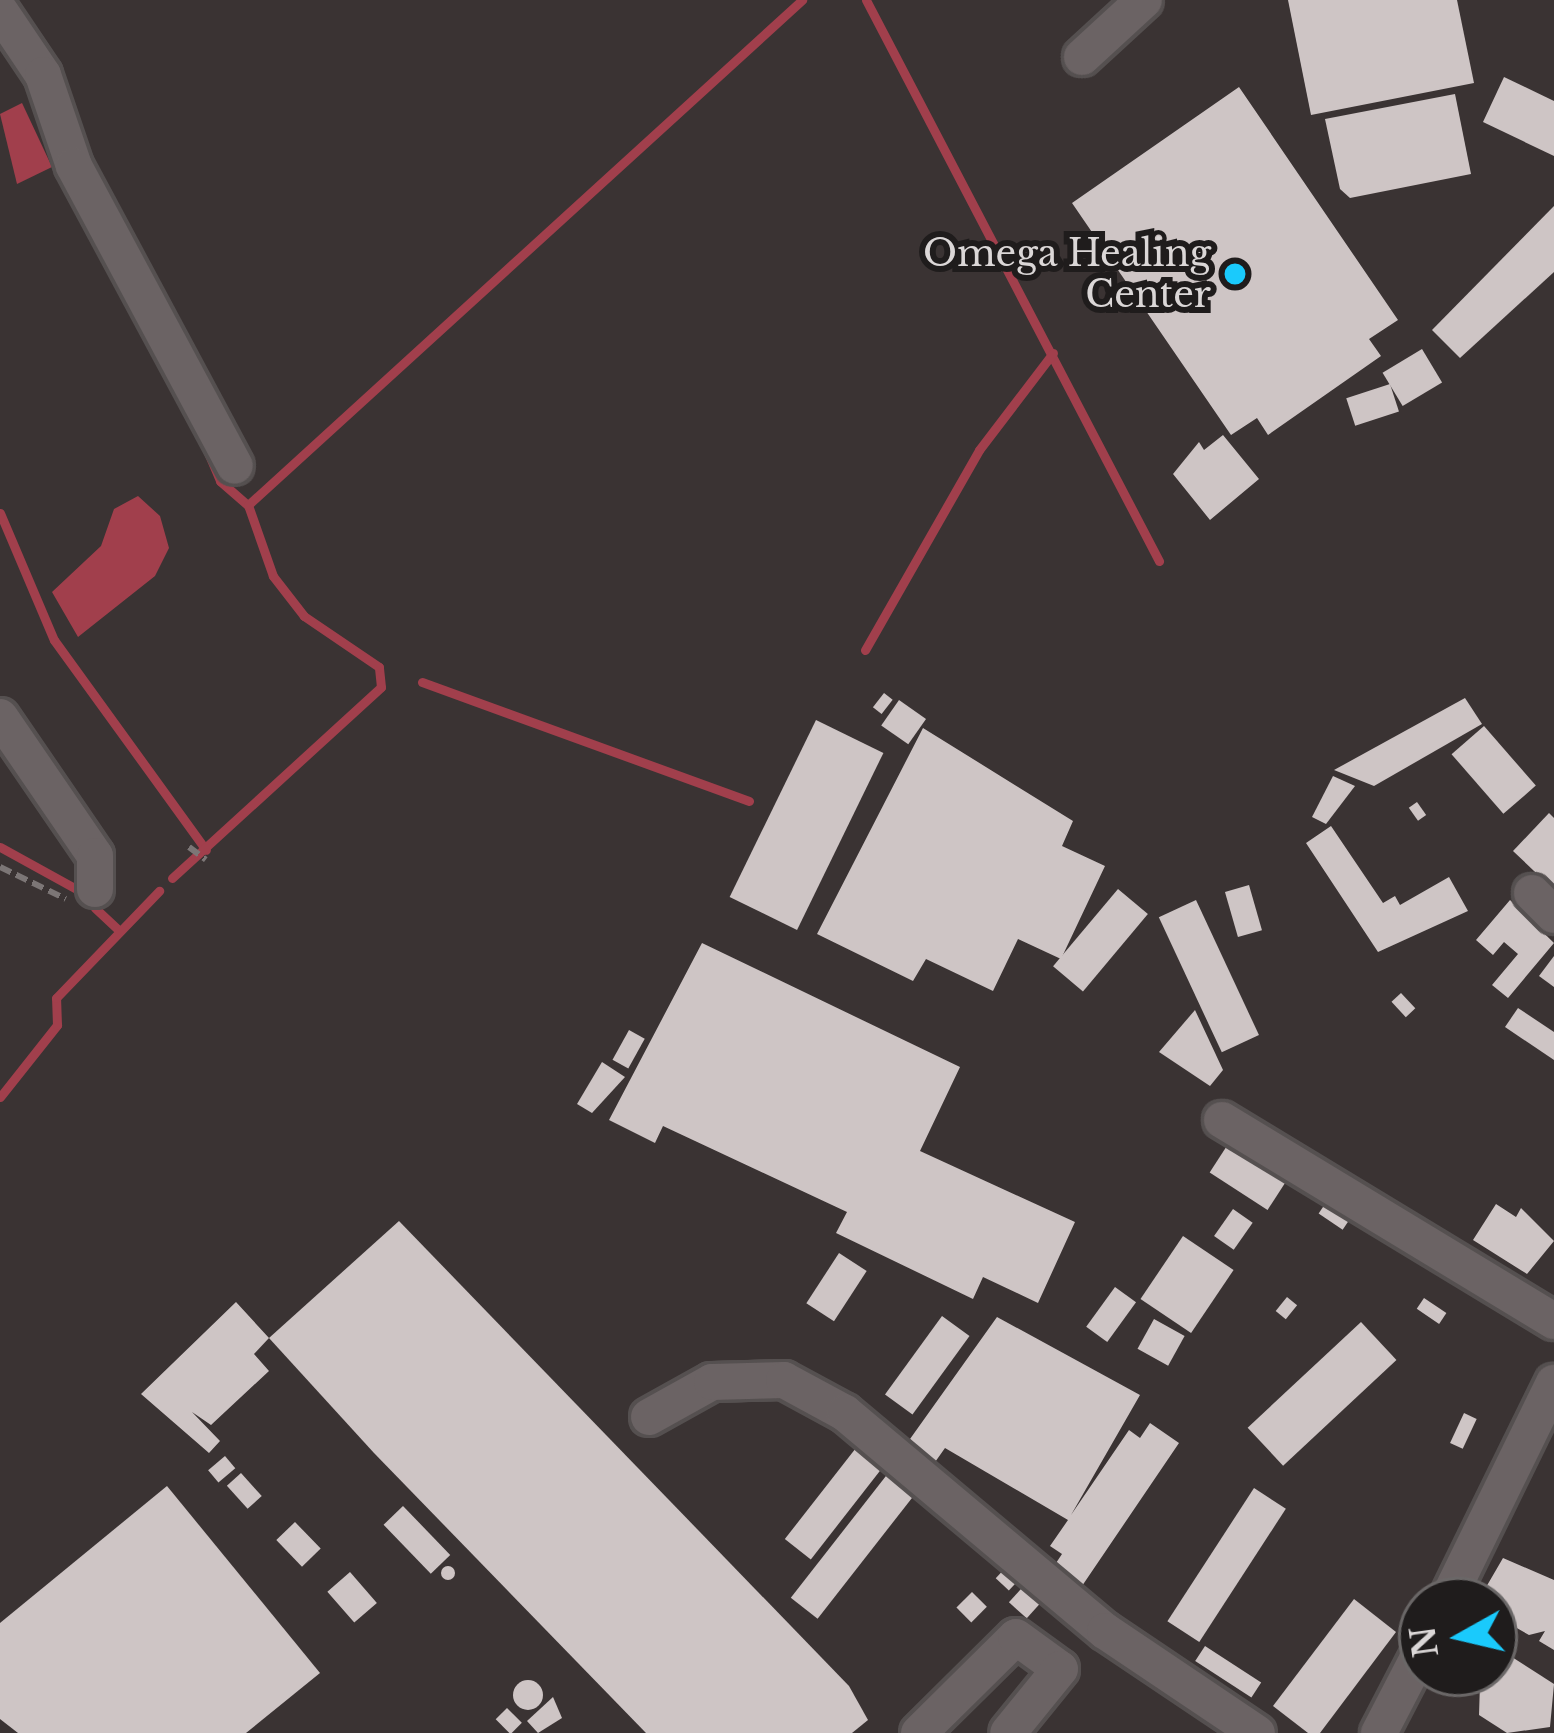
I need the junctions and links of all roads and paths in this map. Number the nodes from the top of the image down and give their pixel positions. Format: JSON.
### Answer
{"nodes":[{"id":1,"x":1144,"y":0,"type":"edge"},
{"id":2,"x":0,"y":10,"type":"edge"},
{"id":3,"x":1082,"y":57,"type":"dead end"},
{"id":4,"x":235,"y":466,"type":"dead end"},
{"id":5,"x":0,"y":717,"type":"edge"},
{"id":6,"x":189,"y":847,"type":"dead end"},
{"id":7,"x":206,"y":860,"type":"dead end"},
{"id":8,"x":0,"y":867,"type":"edge"},
{"id":9,"x":94,"y":889,"type":"joint"},
{"id":10,"x":1222,"y":1120,"type":"dead end"},
{"id":11,"x":1554,"y":1321,"type":"edge"},
{"id":12,"x":1550,"y":1397,"type":"edge"},
{"id":13,"x":649,"y":1417,"type":"dead end"},
{"id":14,"x":1459,"y":1577,"type":"edge"},
{"id":15,"x":1398,"y":1696,"type":"edge"},
{"id":16,"x":919,"y":1733,"type":"edge"},
{"id":17,"x":1008,"y":1733,"type":"edge"},
{"id":18,"x":1257,"y":1733,"type":"edge"},
{"id":19,"x":1379,"y":1733,"type":"edge"}],
"edges":[{"from":1,"to":3,"type":"street"},
{"from":2,"to":4,"type":"street"},
{"from":5,"to":9,"type":"street"},
{"from":6,"to":7,"type":"path"},
{"from":8,"to":9,"type":"path"},
{"from":10,"to":11,"type":"street"},
{"from":12,"to":14,"type":"street"},
{"from":13,"to":18,"type":"street"},
{"from":15,"to":19,"type":"street"},
{"from":16,"to":17,"type":"street"}]}
